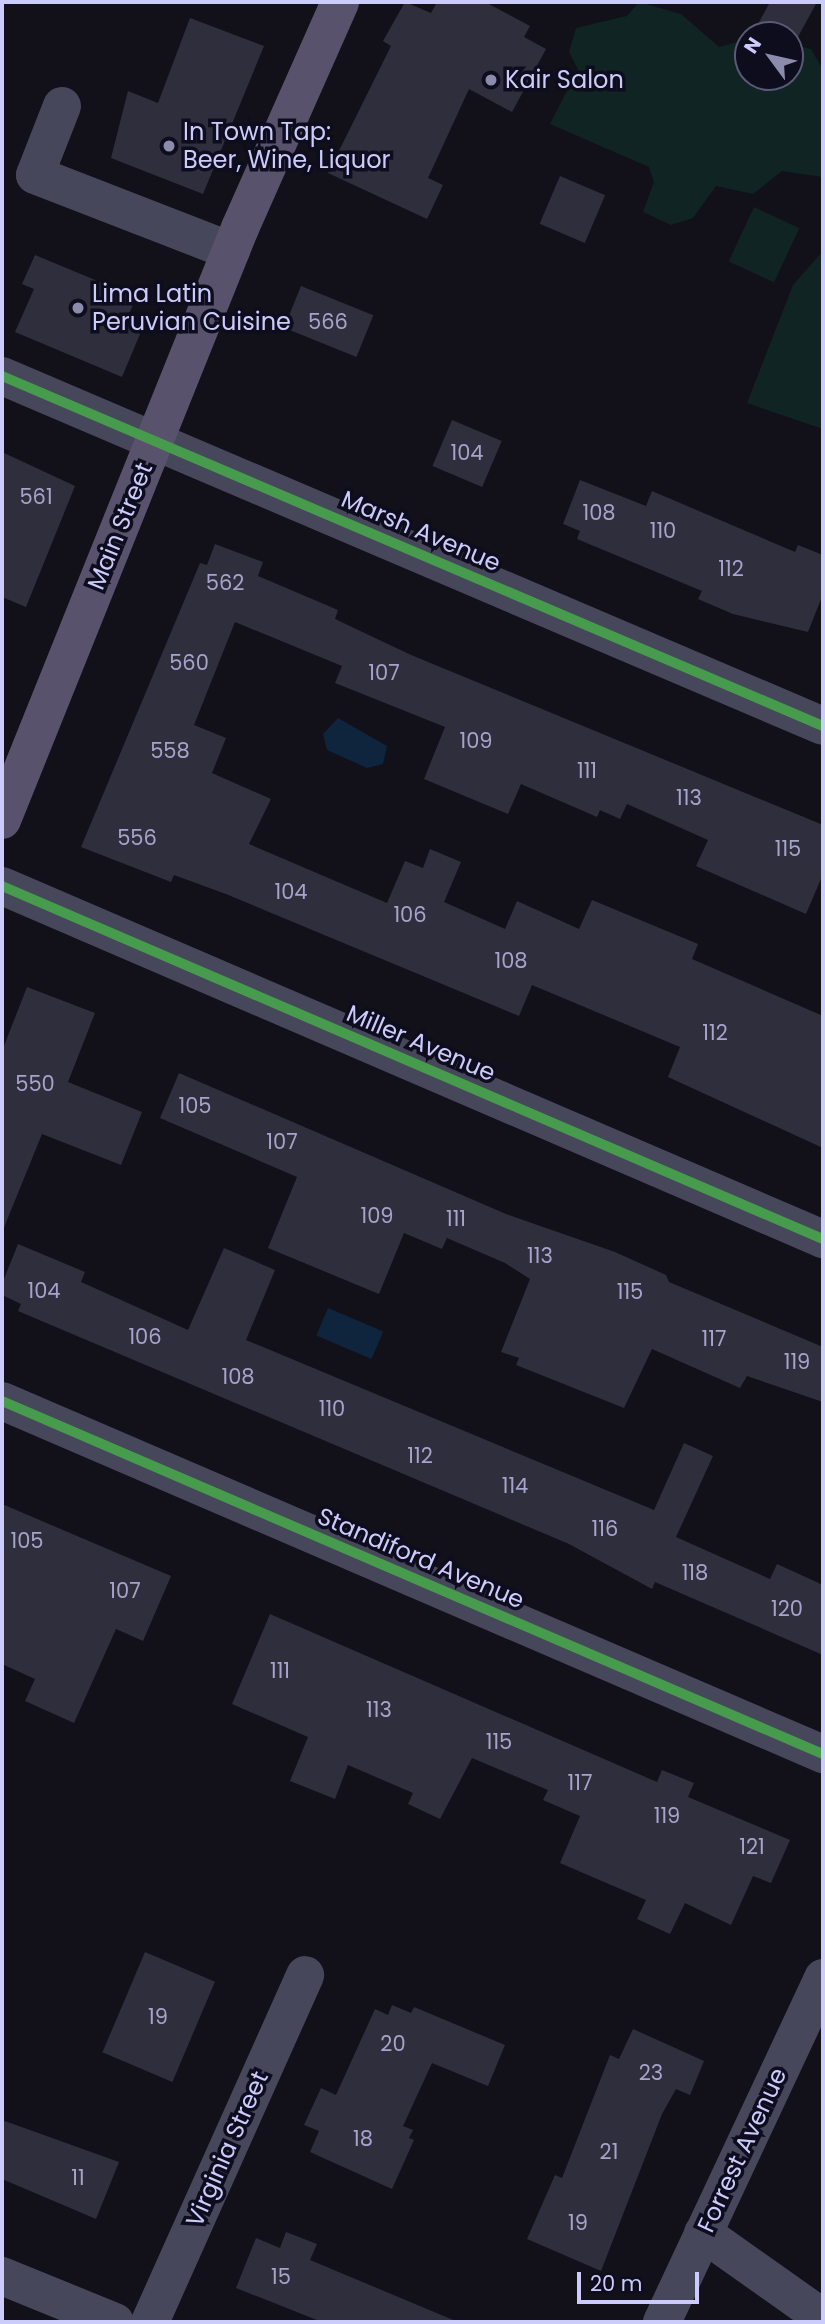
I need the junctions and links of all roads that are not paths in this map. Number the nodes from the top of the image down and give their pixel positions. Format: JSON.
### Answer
{"nodes":[{"id":1,"x":340,"y":2,"type":"edge"},
{"id":2,"x":62,"y":107,"type":"dead end"},
{"id":3,"x":231,"y":251,"type":"junction"},
{"id":4,"x":2,"y":376,"type":"edge"},
{"id":5,"x":154,"y":440,"type":"junction"},
{"id":6,"x":823,"y":726,"type":"edge"},
{"id":7,"x":2,"y":820,"type":"edge"},
{"id":8,"x":2,"y":886,"type":"edge"},
{"id":9,"x":823,"y":1239,"type":"edge"},
{"id":10,"x":2,"y":1401,"type":"edge"},
{"id":11,"x":823,"y":1754,"type":"edge"},
{"id":12,"x":305,"y":1975,"type":"dead end"},
{"id":13,"x":823,"y":1978,"type":"edge"},
{"id":14,"x":703,"y":2233,"type":"junction"},
{"id":15,"x":2,"y":2276,"type":"edge"},
{"id":16,"x":823,"y":2318,"type":"edge"},
{"id":17,"x":115,"y":2322,"type":"edge"},
{"id":18,"x":150,"y":2322,"type":"edge"},
{"id":19,"x":662,"y":2322,"type":"edge"}],
"edges":[{"from":1,"to":3,"type":"main road","name":"Main Street"},
{"from":2,"to":3,"type":"street"},
{"from":3,"to":5,"type":"main road","name":"Main Street"},
{"from":4,"to":5,"type":"street","name":"Marsh Avenue"},
{"from":5,"to":6,"type":"street","name":"Marsh Avenue"},
{"from":5,"to":7,"type":"main road","name":"Main Street"},
{"from":8,"to":9,"type":"street","name":"Miller Avenue"},
{"from":10,"to":11,"type":"street","name":"Standiford Avenue"},
{"from":12,"to":18,"type":"street","name":"Virginia Street"},
{"from":13,"to":14,"type":"street","name":"Forrest Avenue"},
{"from":14,"to":16,"type":"street"},
{"from":14,"to":19,"type":"street","name":"Forrest Avenue"},
{"from":15,"to":17,"type":"street"}]}
